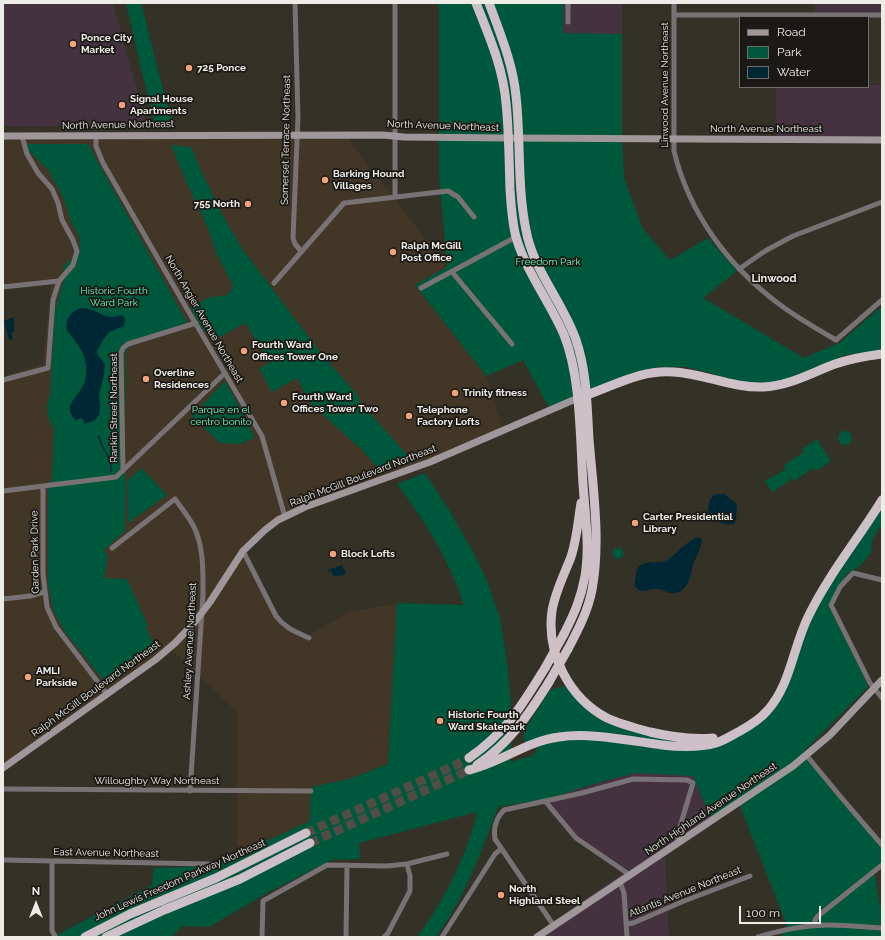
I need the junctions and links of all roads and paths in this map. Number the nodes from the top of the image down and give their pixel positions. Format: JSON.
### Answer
{"nodes":[{"id":1,"x":294,"y":3,"type":"edge"},
{"id":2,"x":395,"y":3,"type":"edge"},
{"id":3,"x":476,"y":3,"type":"edge"},
{"id":4,"x":489,"y":3,"type":"edge"},
{"id":5,"x":568,"y":3,"type":"edge"},
{"id":6,"x":674,"y":3,"type":"edge"},
{"id":7,"x":674,"y":14,"type":"junction"},
{"id":8,"x":882,"y":15,"type":"edge"},
{"id":9,"x":568,"y":22,"type":"dead end"},
{"id":10,"x":297,"y":135,"type":"junction"},
{"id":11,"x":3,"y":136,"type":"edge"},
{"id":12,"x":22,"y":136,"type":"junction"},
{"id":13,"x":96,"y":136,"type":"junction"},
{"id":14,"x":394,"y":136,"type":"junction"},
{"id":15,"x":508,"y":138,"type":"junction"},
{"id":16,"x":519,"y":138,"type":"junction"},
{"id":17,"x":673,"y":139,"type":"junction"},
{"id":18,"x":882,"y":140,"type":"edge"},
{"id":19,"x":395,"y":196,"type":"junction"},
{"id":20,"x":882,"y":202,"type":"edge"},
{"id":21,"x":474,"y":217,"type":"dead end"},
{"id":22,"x":516,"y":237,"type":"junction"},
{"id":23,"x":301,"y":251,"type":"junction"},
{"id":24,"x":739,"y":269,"type":"junction"},
{"id":25,"x":452,"y":272,"type":"junction"},
{"id":26,"x":59,"y":281,"type":"junction"},
{"id":27,"x":274,"y":283,"type":"dead end"},
{"id":28,"x":3,"y":287,"type":"edge"},
{"id":29,"x":421,"y":288,"type":"dead end"},
{"id":30,"x":882,"y":300,"type":"edge"},
{"id":31,"x":196,"y":323,"type":"junction"},
{"id":32,"x":512,"y":344,"type":"dead end"},
{"id":33,"x":880,"y":354,"type":"edge"},
{"id":34,"x":226,"y":373,"type":"junction"},
{"id":35,"x":3,"y":380,"type":"edge"},
{"id":36,"x":582,"y":396,"type":"junction"},
{"id":37,"x":123,"y":471,"type":"junction"},
{"id":38,"x":43,"y":486,"type":"junction"},
{"id":39,"x":583,"y":486,"type":"junction"},
{"id":40,"x":3,"y":491,"type":"edge"},
{"id":41,"x":882,"y":500,"type":"edge"},
{"id":42,"x":285,"y":516,"type":"junction"},
{"id":43,"x":112,"y":548,"type":"dead end"},
{"id":44,"x":243,"y":551,"type":"junction"},
{"id":45,"x":882,"y":580,"type":"edge"},
{"id":46,"x":44,"y":592,"type":"junction"},
{"id":47,"x":3,"y":599,"type":"edge"},
{"id":48,"x":202,"y":613,"type":"junction"},
{"id":49,"x":308,"y":638,"type":"dead end"},
{"id":50,"x":882,"y":680,"type":"edge"},
{"id":51,"x":874,"y":689,"type":"junction"},
{"id":52,"x":107,"y":694,"type":"junction"},
{"id":53,"x":882,"y":698,"type":"edge"},
{"id":54,"x":740,"y":731,"type":"junction"},
{"id":55,"x":807,"y":756,"type":"junction"},
{"id":56,"x":469,"y":758,"type":"tunnel mouth"},
{"id":57,"x":3,"y":768,"type":"edge"},
{"id":58,"x":3,"y":789,"type":"edge"},
{"id":59,"x":190,"y":791,"type":"junction"},
{"id":60,"x":311,"y":791,"type":"dead end"},
{"id":61,"x":546,"y":802,"type":"junction"},
{"id":62,"x":306,"y":833,"type":"tunnel mouth"},
{"id":63,"x":680,"y":842,"type":"junction"},
{"id":64,"x":310,"y":843,"type":"tunnel mouth"},
{"id":65,"x":882,"y":845,"type":"edge"},
{"id":66,"x":501,"y":849,"type":"junction"},
{"id":67,"x":447,"y":854,"type":"dead end"},
{"id":68,"x":3,"y":860,"type":"edge"},
{"id":69,"x":52,"y":861,"type":"junction"},
{"id":70,"x":209,"y":864,"type":"dead end"},
{"id":71,"x":407,"y":864,"type":"junction"},
{"id":72,"x":347,"y":865,"type":"junction"},
{"id":73,"x":882,"y":865,"type":"edge"},
{"id":74,"x":630,"y":875,"type":"junction"},
{"id":75,"x":750,"y":876,"type":"dead end"},
{"id":76,"x":620,"y":882,"type":"junction"},
{"id":77,"x":626,"y":924,"type":"junction"},
{"id":78,"x":554,"y":926,"type":"junction"},
{"id":79,"x":814,"y":926,"type":"junction"},
{"id":80,"x":882,"y":928,"type":"edge"},
{"id":81,"x":55,"y":936,"type":"edge"},
{"id":82,"x":85,"y":937,"type":"edge"},
{"id":83,"x":106,"y":937,"type":"edge"},
{"id":84,"x":262,"y":937,"type":"edge"},
{"id":85,"x":346,"y":937,"type":"edge"},
{"id":86,"x":384,"y":937,"type":"edge"},
{"id":87,"x":442,"y":937,"type":"edge"},
{"id":88,"x":536,"y":937,"type":"edge"},
{"id":89,"x":627,"y":937,"type":"edge"},
{"id":90,"x":758,"y":937,"type":"edge"}],
"edges":[{"from":1,"to":10,"type":"street","name":"Somerset Terrace Northeast"},
{"from":2,"to":14,"type":"street"},
{"from":3,"to":15,"type":"highway"},
{"from":4,"to":16,"type":"highway"},
{"from":5,"to":9,"type":"street"},
{"from":6,"to":7,"type":"street","name":"Linwood Avenue Northeast"},
{"from":7,"to":8,"type":"street"},
{"from":7,"to":17,"type":"street","name":"Linwood Avenue Northeast"},
{"from":10,"to":13,"type":"main road","name":"North Avenue Northeast"},
{"from":10,"to":14,"type":"main road","name":"North Avenue Northeast"},
{"from":10,"to":23,"type":"street","name":"Somerset Terrace Northeast"},
{"from":11,"to":12,"type":"main road","name":"North Avenue Northeast"},
{"from":12,"to":13,"type":"main road","name":"North Avenue Northeast"},
{"from":12,"to":26,"type":"street"},
{"from":13,"to":31,"type":"street","name":"North Angier Avenue Northeast"},
{"from":14,"to":15,"type":"main road","name":"North Avenue Northeast"},
{"from":14,"to":19,"type":"street"},
{"from":15,"to":16,"type":"main road","name":"North Avenue Northeast"},
{"from":15,"to":22,"type":"highway"},
{"from":16,"to":17,"type":"main road","name":"North Avenue Northeast"},
{"from":16,"to":36,"type":"highway"},
{"from":17,"to":18,"type":"main road","name":"North Avenue Northeast"},
{"from":17,"to":24,"type":"street","name":"Linwood Avenue Northeast"},
{"from":19,"to":21,"type":"street"},
{"from":19,"to":23,"type":"street"},
{"from":20,"to":24,"type":"street"},
{"from":22,"to":25,"type":"street"},
{"from":22,"to":36,"type":"highway"},
{"from":23,"to":27,"type":"street"},
{"from":24,"to":30,"type":"street","name":"Linwood Avenue Northeast"},
{"from":25,"to":29,"type":"street"},
{"from":25,"to":32,"type":"street"},
{"from":26,"to":28,"type":"street"},
{"from":26,"to":35,"type":"street"},
{"from":31,"to":34,"type":"street","name":"North Angier Avenue Northeast"},
{"from":31,"to":37,"type":"street","name":"Rankin Street Northeast"},
{"from":33,"to":36,"type":"highway"},
{"from":34,"to":37,"type":"street"},
{"from":34,"to":42,"type":"street","name":"North Angier Avenue Northeast"},
{"from":36,"to":39,"type":"highway"},
{"from":36,"to":42,"type":"main road","name":"Ralph McGill Boulevard Northeast"},
{"from":36,"to":54,"type":"highway","bridge":true},
{"from":37,"to":38,"type":"street","name":"Rankin Street Northeast"},
{"from":38,"to":40,"type":"street","name":"Rankin Street Northeast"},
{"from":38,"to":46,"type":"street","name":"Garden Park Drive"},
{"from":39,"to":54,"type":"highway"},
{"from":39,"to":56,"type":"highway","bridge":true},
{"from":41,"to":54,"type":"highway"},
{"from":42,"to":44,"type":"main road","name":"Ralph McGill Boulevard Northeast"},
{"from":43,"to":48,"type":"street","name":"Ashley Avenue Northeast"},
{"from":44,"to":48,"type":"main road","name":"Ralph McGill Boulevard Northeast"},
{"from":44,"to":49,"type":"street"},
{"from":45,"to":51,"type":"street"},
{"from":46,"to":47,"type":"street"},
{"from":46,"to":52,"type":"street","name":"Garden Park Drive"},
{"from":48,"to":52,"type":"main road","name":"Ralph McGill Boulevard Northeast"},
{"from":48,"to":59,"type":"street","name":"Ashley Avenue Northeast"},
{"from":50,"to":51,"type":"main road","name":"North Highland Avenue Northeast"},
{"from":51,"to":53,"type":"street"},
{"from":51,"to":55,"type":"main road","name":"North Highland Avenue Northeast"},
{"from":52,"to":57,"type":"main road","name":"Ralph McGill Boulevard Northeast"},
{"from":55,"to":63,"type":"main road","name":"North Highland Avenue Northeast"},
{"from":55,"to":65,"type":"street"},
{"from":58,"to":59,"type":"street","name":"Willoughby Way Northeast"},
{"from":59,"to":60,"type":"street","name":"Willoughby Way Northeast"},
{"from":61,"to":63,"type":"street"},
{"from":61,"to":66,"type":"street"},
{"from":61,"to":74,"type":"street"},
{"from":62,"to":82,"type":"highway","name":"John Lewis Freedom Parkway Northeast"},
{"from":63,"to":74,"type":"main road","name":"North Highland Avenue Northeast"},
{"from":64,"to":83,"type":"highway","name":"John Lewis Freedom Parkway Northeast"},
{"from":66,"to":78,"type":"street"},
{"from":66,"to":87,"type":"street"},
{"from":67,"to":71,"type":"street"},
{"from":68,"to":69,"type":"street","name":"East Avenue Northeast"},
{"from":69,"to":70,"type":"street","name":"East Avenue Northeast"},
{"from":69,"to":81,"type":"street"},
{"from":71,"to":72,"type":"street"},
{"from":71,"to":86,"type":"street"},
{"from":72,"to":84,"type":"street"},
{"from":72,"to":85,"type":"street"},
{"from":73,"to":79,"type":"street"},
{"from":74,"to":76,"type":"main road","name":"North Highland Avenue Northeast"},
{"from":75,"to":77,"type":"street","name":"Atlantis Avenue Northeast"},
{"from":76,"to":77,"type":"street"},
{"from":76,"to":78,"type":"main road","name":"North Highland Avenue Northeast"},
{"from":77,"to":89,"type":"street"},
{"from":78,"to":88,"type":"main road","name":"North Highland Avenue Northeast"},
{"from":79,"to":80,"type":"street"},
{"from":79,"to":90,"type":"street"}]}
